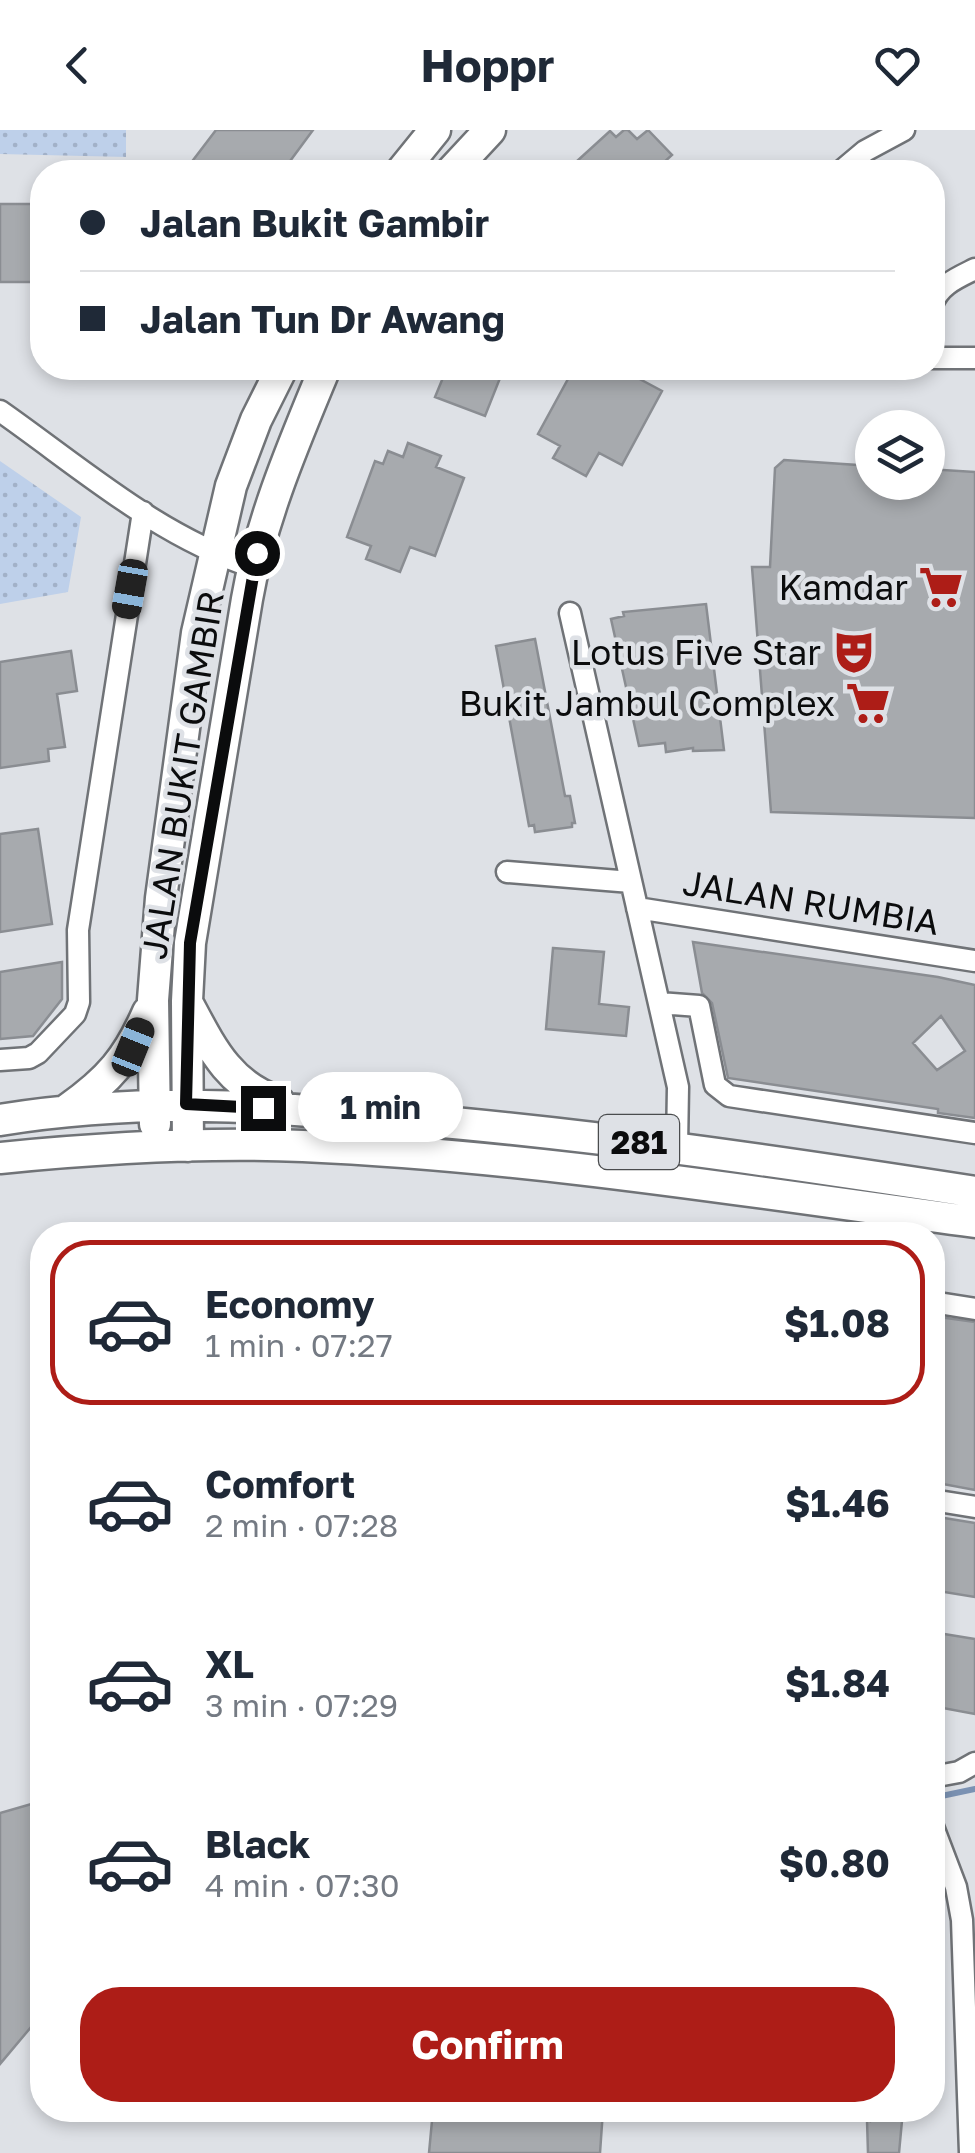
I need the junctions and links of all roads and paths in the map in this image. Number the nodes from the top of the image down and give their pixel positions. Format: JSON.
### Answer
{"nodes":[{"id":1,"x":435,"y":130,"type":"edge"},
{"id":2,"x":490,"y":130,"type":"edge"},
{"id":3,"x":904,"y":130,"type":"edge"},
{"id":4,"x":411,"y":160,"type":"edge"},
{"id":5,"x":462,"y":160,"type":"edge"},
{"id":6,"x":854,"y":160,"type":"edge"},
{"id":7,"x":975,"y":268,"type":"edge"},
{"id":8,"x":945,"y":286,"type":"edge"},
{"id":9,"x":945,"y":358,"type":"edge"},
{"id":10,"x":975,"y":358,"type":"edge"},
{"id":11,"x":277,"y":380,"type":"edge"},
{"id":12,"x":319,"y":380,"type":"edge"},
{"id":13,"x":0,"y":410,"type":"edge"},
{"id":14,"x":143,"y":512,"type":"junction"},
{"id":15,"x":218,"y":541,"type":"junction"},
{"id":16,"x":253,"y":567,"type":"junction"},
{"id":17,"x":570,"y":613,"type":"dead end"},
{"id":18,"x":507,"y":872,"type":"dead end"},
{"id":19,"x":632,"y":882,"type":"junction"},
{"id":20,"x":637,"y":908,"type":"junction"},
{"id":21,"x":975,"y":960,"type":"edge"},
{"id":22,"x":153,"y":1000,"type":"junction"},
{"id":23,"x":187,"y":1001,"type":"junction"},
{"id":24,"x":659,"y":1003,"type":"junction"},
{"id":25,"x":0,"y":1060,"type":"edge"},
{"id":26,"x":154,"y":1104,"type":"junction"},
{"id":27,"x":186,"y":1104,"type":"junction"},
{"id":28,"x":67,"y":1110,"type":"junction"},
{"id":29,"x":302,"y":1110,"type":"junction"},
{"id":30,"x":0,"y":1120,"type":"edge"},
{"id":31,"x":975,"y":1134,"type":"edge"},
{"id":32,"x":188,"y":1146,"type":"junction"},
{"id":33,"x":678,"y":1146,"type":"junction"},
{"id":34,"x":155,"y":1147,"type":"junction"},
{"id":35,"x":0,"y":1158,"type":"edge"},
{"id":36,"x":975,"y":1192,"type":"edge"},
{"id":37,"x":975,"y":1222,"type":"edge"},
{"id":38,"x":945,"y":1304,"type":"edge"},
{"id":39,"x":975,"y":1309,"type":"edge"},
{"id":40,"x":945,"y":1502,"type":"edge"},
{"id":41,"x":975,"y":1508,"type":"edge"},
{"id":42,"x":975,"y":1763,"type":"edge"},
{"id":43,"x":945,"y":1775,"type":"edge"},
{"id":44,"x":945,"y":1858,"type":"edge"},
{"id":45,"x":970,"y":2153,"type":"edge"}],
"edges":[{"from":1,"to":4,"type":"main road"},
{"from":2,"to":5,"type":"main road"},
{"from":3,"to":6,"type":"street"},
{"from":7,"to":8,"type":"street"},
{"from":9,"to":10,"type":"street"},
{"from":11,"to":15,"type":"main road","name":"JALAN BUKIT GAMBIR"},
{"from":12,"to":16,"type":"main road","name":"JALAN BUKIT GAMBIR"},
{"from":13,"to":14,"type":"street"},
{"from":14,"to":15,"type":"street"},
{"from":14,"to":25,"type":"street"},
{"from":15,"to":16,"type":"street"},
{"from":15,"to":22,"type":"main road","name":"JALAN BUKIT GAMBIR"},
{"from":16,"to":23,"type":"main road","name":"JALAN BUKIT GAMBIR"},
{"from":17,"to":19,"type":"street"},
{"from":18,"to":19,"type":"street"},
{"from":19,"to":20,"type":"street"},
{"from":20,"to":21,"type":"street","name":"JALAN RUMBIA"},
{"from":20,"to":24,"type":"street"},
{"from":22,"to":26,"type":"main road","name":"JALAN BUKIT GAMBIR"},
{"from":22,"to":28,"type":"main road"},
{"from":23,"to":27,"type":"main road","name":"JALAN BUKIT GAMBIR"},
{"from":23,"to":29,"type":"main road"},
{"from":24,"to":31,"type":"street"},
{"from":24,"to":33,"type":"street"},
{"from":26,"to":27,"type":"main road","number":"281"},
{"from":26,"to":28,"type":"main road","number":"281"},
{"from":26,"to":34,"type":"main road","name":"JALAN BUKIT GAMBIR"},
{"from":27,"to":29,"type":"main road","number":"281"},
{"from":27,"to":32,"type":"main road","name":"JALAN BUKIT GAMBIR"},
{"from":28,"to":30,"type":"main road","number":"281"},
{"from":29,"to":33,"type":"main road","number":"281"},
{"from":32,"to":34,"type":"main road","number":"281"},
{"from":32,"to":37,"type":"main road","number":"281"},
{"from":33,"to":36,"type":"main road","number":"281"},
{"from":34,"to":35,"type":"main road","number":"281"},
{"from":38,"to":39,"type":"street"},
{"from":40,"to":41,"type":"street"},
{"from":42,"to":43,"type":"street"},
{"from":44,"to":45,"type":"street"}]}
